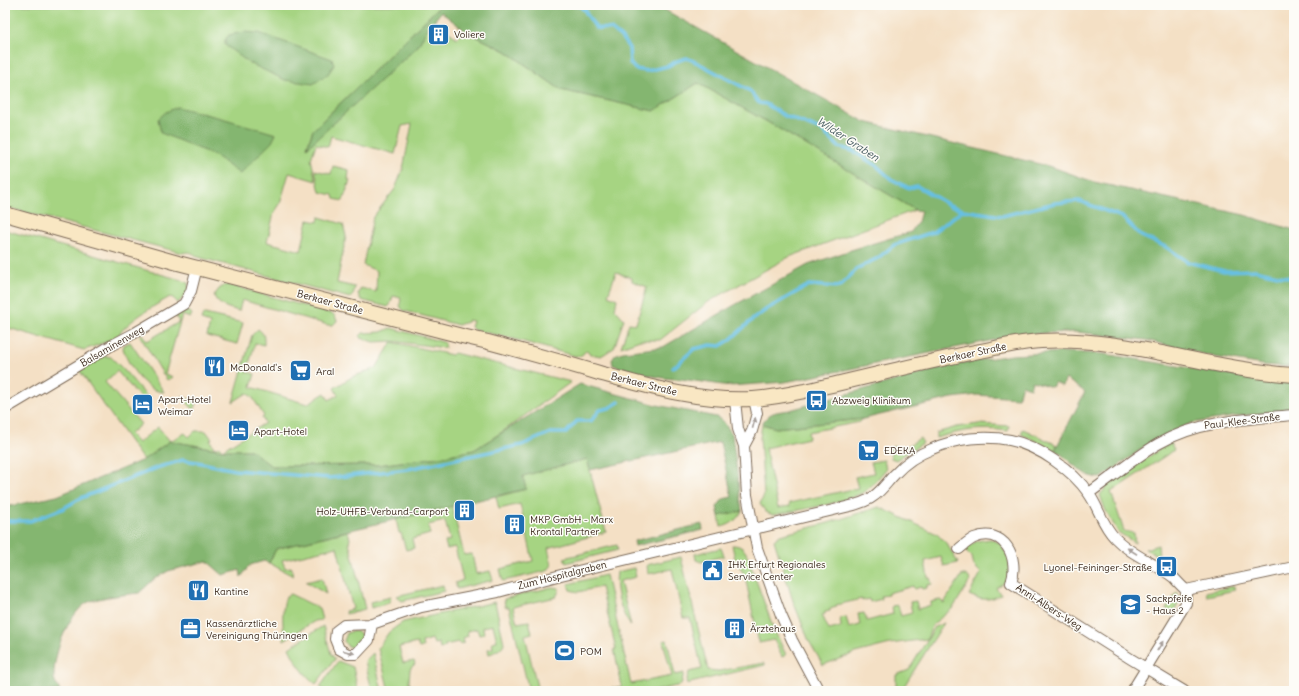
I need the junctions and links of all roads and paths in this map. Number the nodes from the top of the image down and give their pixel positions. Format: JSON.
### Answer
{"nodes":[{"id":1,"x":5,"y":214,"type":"edge"},
{"id":2,"x":198,"y":267,"type":"junction"},
{"id":3,"x":1294,"y":375,"type":"edge"},
{"id":4,"x":754,"y":399,"type":"junction"},
{"id":5,"x":735,"y":400,"type":"junction"},
{"id":6,"x":5,"y":409,"type":"edge"},
{"id":7,"x":1294,"y":415,"type":"edge"},
{"id":8,"x":744,"y":446,"type":"junction"},
{"id":9,"x":1089,"y":493,"type":"junction"},
{"id":10,"x":753,"y":528,"type":"junction"},
{"id":11,"x":959,"y":549,"type":"dead end"},
{"id":12,"x":1294,"y":567,"type":"edge"},
{"id":13,"x":1186,"y":590,"type":"junction"},
{"id":14,"x":372,"y":624,"type":"dead end"},
{"id":15,"x":1146,"y":668,"type":"junction"},
{"id":16,"x":819,"y":691,"type":"edge"},
{"id":17,"x":1132,"y":691,"type":"edge"},
{"id":18,"x":1184,"y":691,"type":"edge"}],
"edges":[{"from":1,"to":2,"type":"main road","name":"Berkaer Straße"},
{"from":2,"to":5,"type":"main road","name":"Berkaer Straße"},
{"from":2,"to":6,"type":"street","name":"Balsaminenweg"},
{"from":3,"to":4,"type":"main road","name":"Berkaer Straße"},
{"from":4,"to":5,"type":"main road","name":"Berkaer Straße"},
{"from":8,"to":4,"type":"street","one_way":true},
{"from":5,"to":8,"type":"street"},
{"from":7,"to":9,"type":"street","name":"Paul-Klee-Straße"},
{"from":8,"to":10,"type":"street"},
{"from":9,"to":10,"type":"street"},
{"from":13,"to":9,"type":"street","one_way":true},
{"from":10,"to":14,"type":"street","name":"Zum Hospitalgraben"},
{"from":10,"to":16,"type":"street"},
{"from":11,"to":15,"type":"street","name":"Anni-Albers-Weg"},
{"from":12,"to":13,"type":"street"},
{"from":15,"to":13,"type":"street","one_way":true},
{"from":15,"to":17,"type":"street"},
{"from":15,"to":18,"type":"street"}]}
